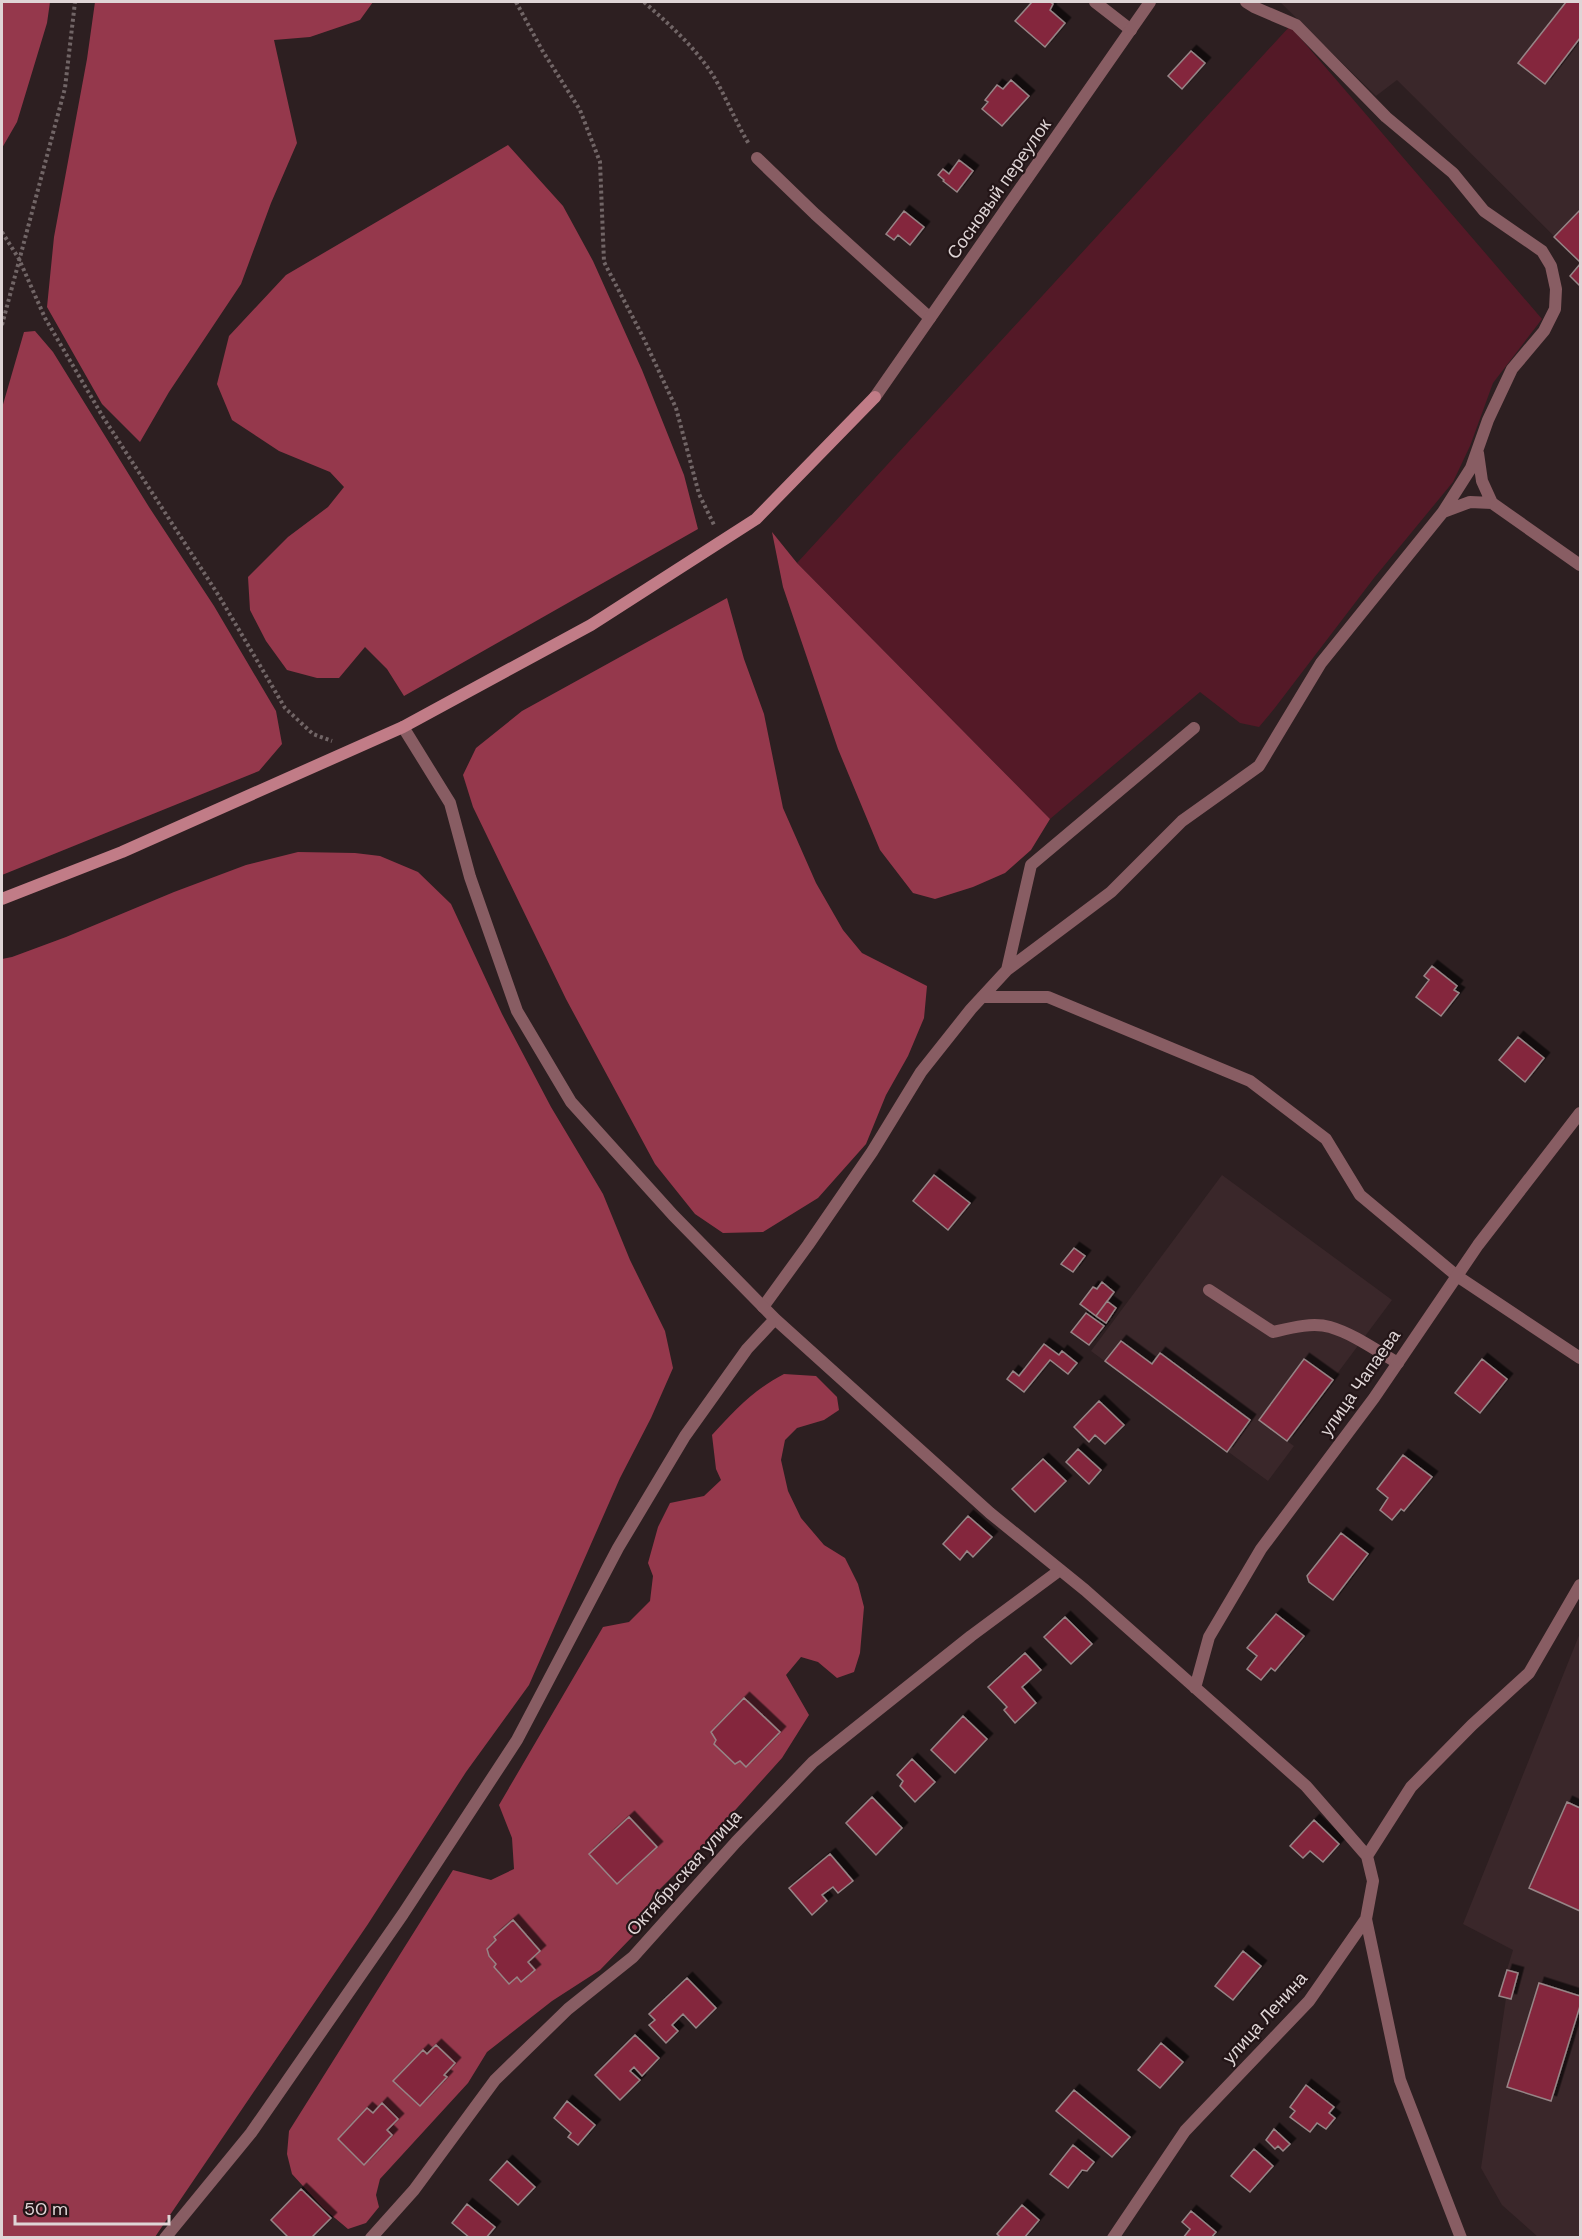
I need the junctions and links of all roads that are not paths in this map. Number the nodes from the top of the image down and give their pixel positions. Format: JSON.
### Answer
{"nodes":[{"id":1,"x":1095,"y":2,"type":"edge"},
{"id":2,"x":1150,"y":2,"type":"edge"},
{"id":3,"x":1246,"y":2,"type":"edge"},
{"id":4,"x":1131,"y":30,"type":"junction"},
{"id":5,"x":758,"y":158,"type":"road end"},
{"id":6,"x":930,"y":318,"type":"junction"},
{"id":7,"x":1478,"y":450,"type":"junction"},
{"id":8,"x":1492,"y":503,"type":"junction"},
{"id":9,"x":1443,"y":512,"type":"junction"},
{"id":10,"x":1581,"y":565,"type":"edge"},
{"id":11,"x":403,"y":727,"type":"junction"},
{"id":12,"x":1194,"y":728,"type":"dead end"},
{"id":13,"x":2,"y":898,"type":"edge"},
{"id":14,"x":1007,"y":970,"type":"junction"},
{"id":15,"x":982,"y":996,"type":"junction"},
{"id":16,"x":1581,"y":1113,"type":"edge"},
{"id":17,"x":1457,"y":1276,"type":"junction"},
{"id":18,"x":1209,"y":1290,"type":"dead end"},
{"id":19,"x":763,"y":1306,"type":"junction"},
{"id":20,"x":775,"y":1319,"type":"junction"},
{"id":21,"x":1581,"y":1358,"type":"edge"},
{"id":22,"x":1398,"y":1363,"type":"junction"},
{"id":23,"x":1060,"y":1570,"type":"junction"},
{"id":24,"x":1581,"y":1586,"type":"edge"},
{"id":25,"x":1195,"y":1688,"type":"junction"},
{"id":26,"x":1367,"y":1856,"type":"junction"},
{"id":27,"x":1366,"y":1919,"type":"junction"},
{"id":28,"x":165,"y":2238,"type":"edge"},
{"id":29,"x":371,"y":2238,"type":"edge"},
{"id":30,"x":1113,"y":2238,"type":"edge"},
{"id":31,"x":1461,"y":2238,"type":"edge"}],
"edges":[{"from":1,"to":4,"type":"street"},
{"from":2,"to":4,"type":"street","name":"Сосновый переулок"},
{"from":3,"to":7,"type":"street"},
{"from":4,"to":6,"type":"street","name":"Сосновый переулок"},
{"from":5,"to":6,"type":"street"},
{"from":6,"to":11,"type":"street","name":"Сосновый переулок"},
{"from":7,"to":8,"type":"street"},
{"from":7,"to":9,"type":"street"},
{"from":8,"to":9,"type":"street"},
{"from":8,"to":10,"type":"street"},
{"from":9,"to":14,"type":"street"},
{"from":11,"to":13,"type":"street"},
{"from":11,"to":19,"type":"street"},
{"from":12,"to":14,"type":"street"},
{"from":14,"to":15,"type":"street"},
{"from":15,"to":17,"type":"street"},
{"from":15,"to":19,"type":"street"},
{"from":16,"to":17,"type":"street","name":"улица Чапаева"},
{"from":17,"to":21,"type":"street"},
{"from":17,"to":22,"type":"street","name":"улица Чапаева"},
{"from":18,"to":22,"type":"street"},
{"from":19,"to":20,"type":"street"},
{"from":20,"to":23,"type":"street"},
{"from":20,"to":28,"type":"street"},
{"from":22,"to":25,"type":"street","name":"улица Чапаева"},
{"from":23,"to":25,"type":"street"},
{"from":23,"to":29,"type":"street","name":"Октябрьская улица"},
{"from":24,"to":26,"type":"street"},
{"from":25,"to":26,"type":"street"},
{"from":26,"to":27,"type":"street","name":"улица Ленина"},
{"from":27,"to":30,"type":"street","name":"улица Ленина"},
{"from":27,"to":31,"type":"street"}]}
